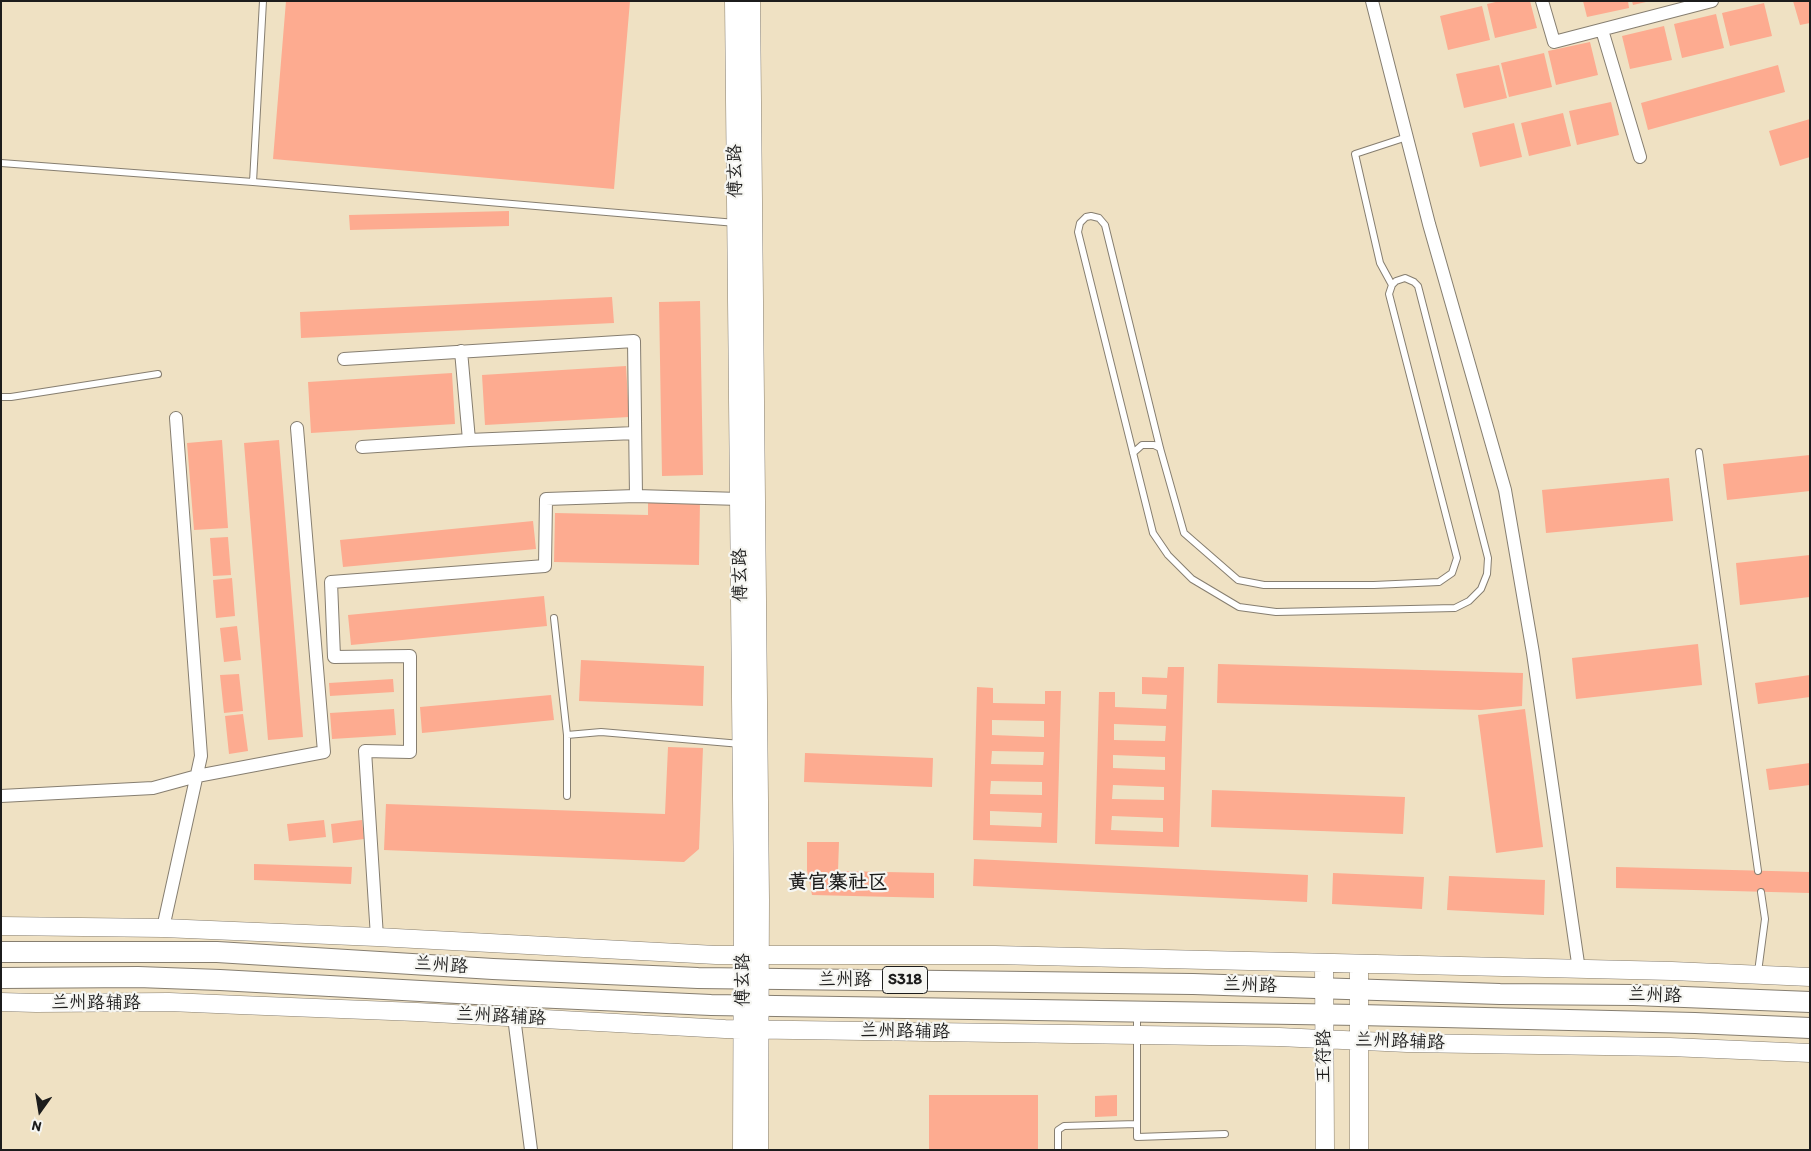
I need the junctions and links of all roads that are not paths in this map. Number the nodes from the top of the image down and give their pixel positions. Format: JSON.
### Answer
{"nodes":[{"id":1,"x":263,"y":1,"type":"edge"},
{"id":2,"x":734,"y":1,"type":"edge"},
{"id":3,"x":751,"y":1,"type":"edge"},
{"id":4,"x":1372,"y":1,"type":"edge"},
{"id":5,"x":1542,"y":1,"type":"edge"},
{"id":6,"x":1712,"y":1,"type":"edge"},
{"id":7,"x":1602,"y":30,"type":"junction"},
{"id":8,"x":1407,"y":137,"type":"junction"},
{"id":9,"x":1640,"y":157,"type":"dead end"},
{"id":10,"x":1,"y":163,"type":"edge"},
{"id":11,"x":253,"y":182,"type":"junction"},
{"id":12,"x":737,"y":223,"type":"junction"},
{"id":13,"x":1392,"y":285,"type":"junction"},
{"id":14,"x":461,"y":351,"type":"junction"},
{"id":15,"x":344,"y":359,"type":"dead end"},
{"id":16,"x":158,"y":374,"type":"dead end"},
{"id":17,"x":1,"y":397,"type":"edge"},
{"id":18,"x":176,"y":418,"type":"dead end"},
{"id":19,"x":297,"y":428,"type":"dead end"},
{"id":20,"x":635,"y":433,"type":"junction"},
{"id":21,"x":469,"y":440,"type":"junction"},
{"id":22,"x":362,"y":447,"type":"dead end"},
{"id":23,"x":1160,"y":448,"type":"junction"},
{"id":24,"x":1699,"y":452,"type":"dead end"},
{"id":25,"x":1133,"y":453,"type":"junction"},
{"id":26,"x":636,"y":496,"type":"junction"},
{"id":27,"x":740,"y":499,"type":"junction"},
{"id":28,"x":554,"y":618,"type":"dead end"},
{"id":29,"x":566,"y":736,"type":"junction"},
{"id":30,"x":742,"y":745,"type":"junction"},
{"id":31,"x":197,"y":776,"type":"junction"},
{"id":32,"x":1,"y":796,"type":"edge"},
{"id":33,"x":567,"y":796,"type":"dead end"},
{"id":34,"x":1758,"y":871,"type":"dead end"},
{"id":35,"x":1761,"y":892,"type":"dead end"},
{"id":36,"x":1,"y":926,"type":"edge"},
{"id":37,"x":163,"y":928,"type":"junction"},
{"id":38,"x":377,"y":937,"type":"junction"},
{"id":39,"x":1,"y":952,"type":"edge"},
{"id":40,"x":752,"y":955,"type":"junction"},
{"id":41,"x":1324,"y":963,"type":"junction"},
{"id":42,"x":1358,"y":964,"type":"junction"},
{"id":43,"x":1580,"y":970,"type":"junction"},
{"id":44,"x":1758,"y":974,"type":"junction"},
{"id":45,"x":1810,"y":977,"type":"edge"},
{"id":46,"x":1,"y":978,"type":"edge"},
{"id":47,"x":752,"y":979,"type":"junction"},
{"id":48,"x":1324,"y":988,"type":"junction"},
{"id":49,"x":1358,"y":990,"type":"junction"},
{"id":50,"x":1,"y":1002,"type":"edge"},
{"id":51,"x":1810,"y":1002,"type":"edge"},
{"id":52,"x":752,"y":1006,"type":"junction"},
{"id":53,"x":1137,"y":1011,"type":"junction"},
{"id":54,"x":1324,"y":1015,"type":"junction"},
{"id":55,"x":1359,"y":1016,"type":"junction"},
{"id":56,"x":514,"y":1017,"type":"junction"},
{"id":57,"x":1810,"y":1028,"type":"edge"},
{"id":58,"x":752,"y":1030,"type":"junction"},
{"id":59,"x":1138,"y":1036,"type":"junction"},
{"id":60,"x":1324,"y":1039,"type":"junction"},
{"id":61,"x":1359,"y":1040,"type":"junction"},
{"id":62,"x":1810,"y":1054,"type":"edge"},
{"id":63,"x":1137,"y":1124,"type":"junction"},
{"id":64,"x":1225,"y":1134,"type":"dead end"},
{"id":65,"x":531,"y":1150,"type":"edge"},
{"id":66,"x":742,"y":1150,"type":"edge"},
{"id":67,"x":758,"y":1150,"type":"edge"},
{"id":68,"x":1058,"y":1150,"type":"edge"},
{"id":69,"x":1325,"y":1150,"type":"edge"},
{"id":70,"x":1360,"y":1150,"type":"edge"}],
"edges":[{"from":1,"to":11,"type":"lane"},
{"from":2,"to":12,"type":"street","name":"傅玄路"},
{"from":3,"to":40,"type":"street","name":"傅玄路"},
{"from":4,"to":8,"type":"street"},
{"from":5,"to":7,"type":"street"},
{"from":6,"to":7,"type":"street"},
{"from":7,"to":9,"type":"street"},
{"from":8,"to":13,"type":"lane"},
{"from":8,"to":43,"type":"street"},
{"from":10,"to":11,"type":"lane"},
{"from":11,"to":12,"type":"lane"},
{"from":12,"to":27,"type":"street","name":"傅玄路"},
{"from":13,"to":23,"type":"lane"},
{"from":13,"to":25,"type":"lane"},
{"from":14,"to":15,"type":"street"},
{"from":14,"to":20,"type":"street"},
{"from":14,"to":21,"type":"street"},
{"from":16,"to":17,"type":"lane"},
{"from":18,"to":31,"type":"street"},
{"from":19,"to":31,"type":"street"},
{"from":20,"to":21,"type":"street"},
{"from":20,"to":26,"type":"street"},
{"from":21,"to":22,"type":"street"},
{"from":23,"to":25,"type":"lane"},
{"from":23,"to":25,"type":"lane"},
{"from":24,"to":34,"type":"lane"},
{"from":26,"to":27,"type":"street"},
{"from":26,"to":38,"type":"street"},
{"from":27,"to":30,"type":"street","name":"傅玄路"},
{"from":28,"to":29,"type":"lane"},
{"from":29,"to":30,"type":"lane"},
{"from":29,"to":33,"type":"lane"},
{"from":30,"to":40,"type":"street","name":"傅玄路"},
{"from":31,"to":32,"type":"street"},
{"from":31,"to":37,"type":"street"},
{"from":35,"to":44,"type":"lane"},
{"from":36,"to":37,"type":"street"},
{"from":37,"to":38,"type":"street"},
{"from":38,"to":40,"type":"street"},
{"from":39,"to":47,"type":"main road","name":"兰州路","number":"S318"},
{"from":40,"to":41,"type":"street"},
{"from":40,"to":47,"type":"street","name":"傅玄路"},
{"from":41,"to":42,"type":"street"},
{"from":41,"to":48,"type":"street","name":"王符路"},
{"from":42,"to":43,"type":"street"},
{"from":42,"to":49,"type":"street","name":"王符路"},
{"from":43,"to":44,"type":"street"},
{"from":44,"to":45,"type":"street"},
{"from":46,"to":52,"type":"main road","name":"兰州路","number":"S318"},
{"from":47,"to":48,"type":"main road","name":"兰州路","number":"S318"},
{"from":47,"to":52,"type":"street","name":"傅玄路"},
{"from":48,"to":49,"type":"main road","name":"兰州路","number":"S318"},
{"from":48,"to":54,"type":"street","name":"王符路"},
{"from":49,"to":51,"type":"main road","name":"兰州路","number":"S318"},
{"from":49,"to":55,"type":"street","name":"王符路"},
{"from":50,"to":56,"type":"street","name":"兰州路辅路"},
{"from":52,"to":53,"type":"main road","name":"兰州路","number":"S318"},
{"from":52,"to":58,"type":"street","name":"傅玄路"},
{"from":53,"to":54,"type":"main road","name":"兰州路","number":"S318"},
{"from":53,"to":59,"type":"lane"},
{"from":54,"to":55,"type":"main road","name":"兰州路","number":"S318"},
{"from":54,"to":60,"type":"street","name":"王符路"},
{"from":55,"to":57,"type":"main road","name":"兰州路","number":"S318"},
{"from":55,"to":61,"type":"street","name":"王符路"},
{"from":56,"to":58,"type":"street","name":"兰州路辅路"},
{"from":56,"to":65,"type":"street"},
{"from":58,"to":59,"type":"street","name":"兰州路辅路"},
{"from":58,"to":66,"type":"street","name":"傅玄路"},
{"from":58,"to":67,"type":"street","name":"傅玄路"},
{"from":59,"to":60,"type":"street","name":"兰州路辅路"},
{"from":59,"to":63,"type":"lane"},
{"from":60,"to":61,"type":"street","name":"兰州路辅路"},
{"from":60,"to":69,"type":"street","name":"王符路"},
{"from":61,"to":62,"type":"street","name":"兰州路辅路"},
{"from":61,"to":70,"type":"street","name":"王符路"},
{"from":63,"to":64,"type":"lane"},
{"from":63,"to":68,"type":"lane"}]}
